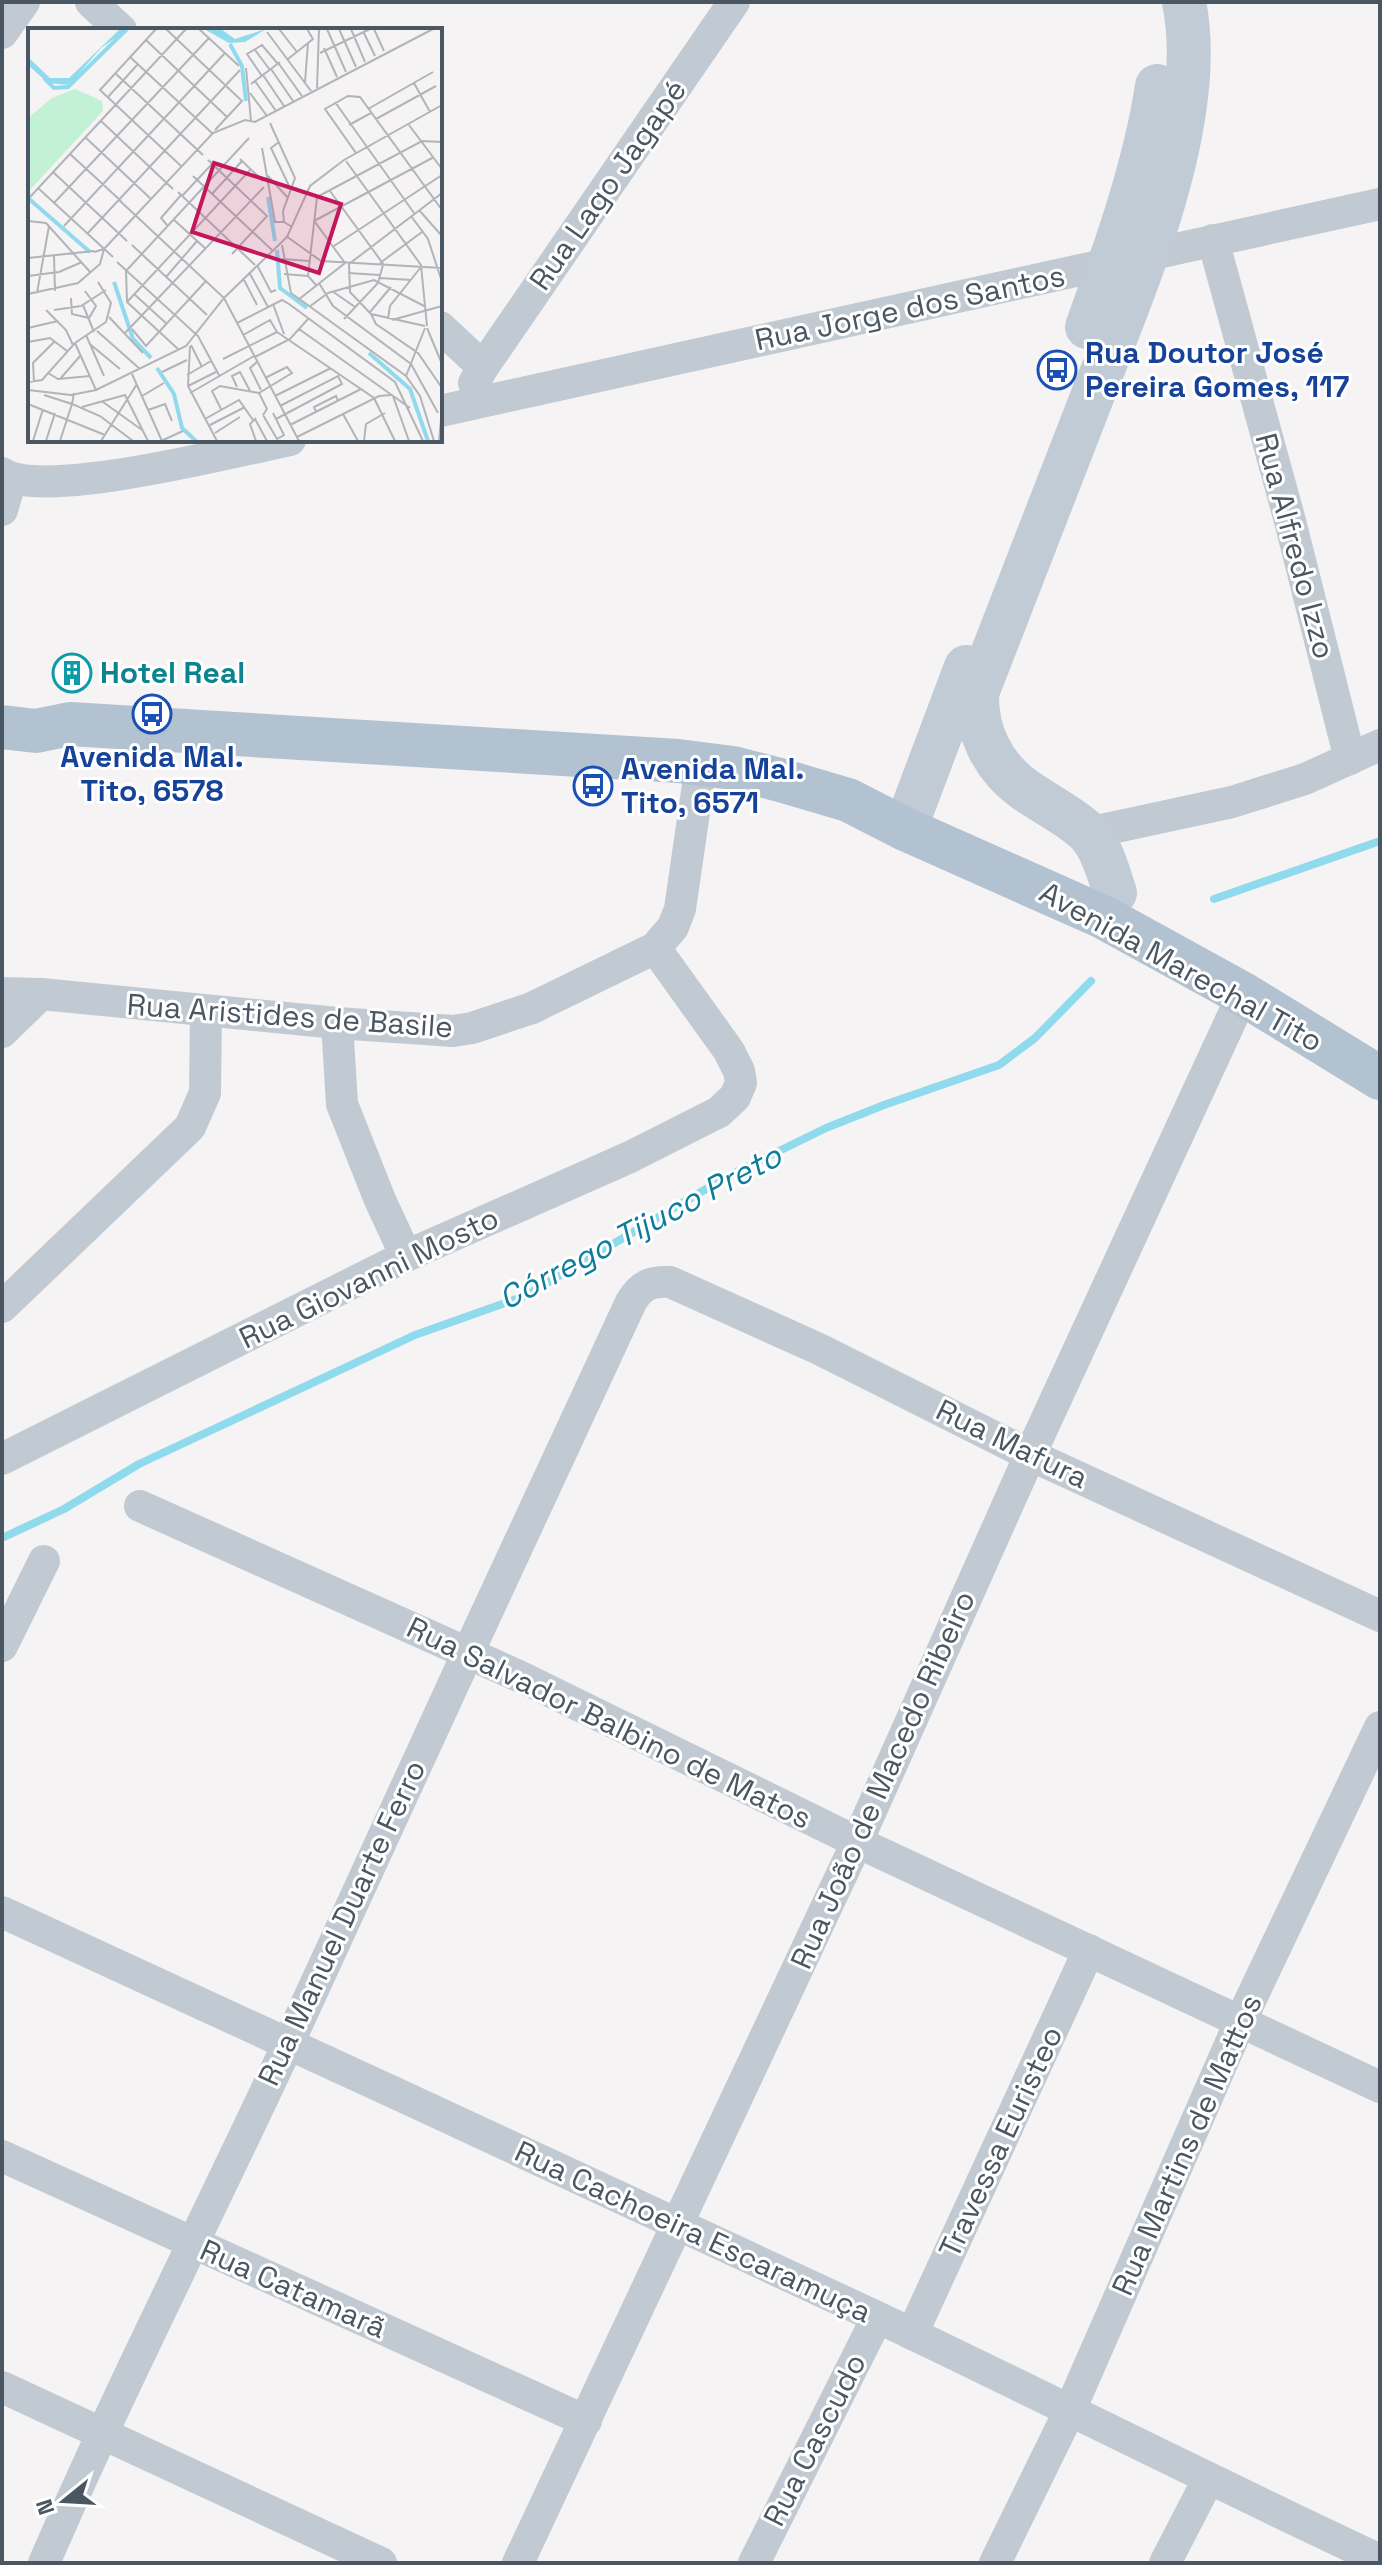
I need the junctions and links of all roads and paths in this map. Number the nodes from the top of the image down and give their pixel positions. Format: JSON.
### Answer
{"nodes":[{"id":1,"x":24,"y":2,"type":"edge"},
{"id":2,"x":91,"y":2,"type":"edge"},
{"id":3,"x":734,"y":2,"type":"edge"},
{"id":4,"x":1157,"y":2,"type":"edge"},
{"id":5,"x":1184,"y":2,"type":"edge"},
{"id":6,"x":119,"y":28,"type":"edge"},
{"id":7,"x":2,"y":33,"type":"edge"},
{"id":8,"x":1380,"y":204,"type":"edge"},
{"id":9,"x":1213,"y":240,"type":"junction"},
{"id":10,"x":1128,"y":260,"type":"junction"},
{"id":11,"x":442,"y":329,"type":"edge"},
{"id":12,"x":483,"y":367,"type":"junction"},
{"id":13,"x":451,"y":408,"type":"edge"},
{"id":14,"x":280,"y":442,"type":"edge"},
{"id":15,"x":7,"y":476,"type":"edge"},
{"id":16,"x":2,"y":510,"type":"edge"},
{"id":17,"x":2,"y":699,"type":"edge"},
{"id":18,"x":70,"y":724,"type":"junction"},
{"id":19,"x":2,"y":727,"type":"edge"},
{"id":20,"x":1380,"y":745,"type":"edge"},
{"id":21,"x":988,"y":749,"type":"junction"},
{"id":22,"x":1350,"y":759,"type":"junction"},
{"id":23,"x":701,"y":764,"type":"junction"},
{"id":24,"x":916,"y":803,"type":"junction"},
{"id":25,"x":1088,"y":833,"type":"junction"},
{"id":26,"x":1115,"y":893,"type":"junction"},
{"id":27,"x":655,"y":948,"type":"junction"},
{"id":28,"x":2,"y":993,"type":"edge"},
{"id":29,"x":41,"y":994,"type":"junction"},
{"id":30,"x":1243,"y":994,"type":"junction"},
{"id":31,"x":206,"y":1011,"type":"junction"},
{"id":32,"x":337,"y":1023,"type":"junction"},
{"id":33,"x":2,"y":1032,"type":"edge"},
{"id":34,"x":1380,"y":1045,"type":"edge"},
{"id":35,"x":1380,"y":1078,"type":"edge"},
{"id":36,"x":406,"y":1256,"type":"junction"},
{"id":37,"x":644,"y":1285,"type":"joint"},
{"id":38,"x":2,"y":1307,"type":"edge"},
{"id":39,"x":1030,"y":1455,"type":"junction"},
{"id":40,"x":2,"y":1459,"type":"edge"},
{"id":41,"x":140,"y":1506,"type":"dead end"},
{"id":42,"x":44,"y":1561,"type":"dead end"},
{"id":43,"x":1380,"y":1616,"type":"edge"},
{"id":44,"x":2,"y":1646,"type":"edge"},
{"id":45,"x":466,"y":1652,"type":"junction"},
{"id":46,"x":1380,"y":1727,"type":"edge"},
{"id":47,"x":857,"y":1842,"type":"junction"},
{"id":48,"x":2,"y":1912,"type":"edge"},
{"id":49,"x":1089,"y":1950,"type":"junction"},
{"id":50,"x":1240,"y":2022,"type":"junction"},
{"id":51,"x":288,"y":2044,"type":"junction"},
{"id":52,"x":1380,"y":2087,"type":"edge"},
{"id":53,"x":2,"y":2156,"type":"edge"},
{"id":54,"x":678,"y":2225,"type":"junction"},
{"id":55,"x":193,"y":2244,"type":"junction"},
{"id":56,"x":877,"y":2318,"type":"junction"},
{"id":57,"x":912,"y":2334,"type":"junction"},
{"id":58,"x":2,"y":2387,"type":"edge"},
{"id":59,"x":1070,"y":2410,"type":"junction"},
{"id":60,"x":586,"y":2421,"type":"junction"},
{"id":61,"x":101,"y":2432,"type":"junction"},
{"id":62,"x":1208,"y":2480,"type":"junction"},
{"id":63,"x":1380,"y":2560,"type":"edge"},
{"id":64,"x":44,"y":2563,"type":"edge"},
{"id":65,"x":381,"y":2563,"type":"edge"},
{"id":66,"x":518,"y":2563,"type":"edge"},
{"id":67,"x":754,"y":2563,"type":"edge"},
{"id":68,"x":995,"y":2563,"type":"edge"},
{"id":69,"x":1165,"y":2563,"type":"edge"}],
"edges":[{"from":1,"to":7,"type":"street"},
{"from":2,"to":6,"type":"street"},
{"from":3,"to":12,"type":"street","name":"Rua Lago Jagapé"},
{"from":4,"to":10,"type":"main road"},
{"from":5,"to":10,"type":"main road"},
{"from":8,"to":9,"type":"street","name":"Rua Jorge dos Santos"},
{"from":9,"to":10,"type":"street","name":"Rua Jorge dos Santos"},
{"from":9,"to":22,"type":"street","name":"Rua Alfredo Izzo"},
{"from":10,"to":13,"type":"street","name":"Rua Jorge dos Santos"},
{"from":10,"to":21,"type":"main road"},
{"from":10,"to":24,"type":"main road"},
{"from":11,"to":12,"type":"street"},
{"from":12,"to":13,"type":"street","name":"Rua Lago Jagapé"},
{"from":14,"to":15,"type":"street"},
{"from":15,"to":16,"type":"street"},
{"from":17,"to":18,"type":"main road","name":"Avenida Marechal Tito"},
{"from":18,"to":19,"type":"main road","name":"Avenida Marechal Tito"},
{"from":18,"to":23,"type":"main road","name":"Avenida Marechal Tito"},
{"from":20,"to":22,"type":"street"},
{"from":21,"to":24,"type":"main road"},
{"from":21,"to":25,"type":"main road"},
{"from":22,"to":25,"type":"street"},
{"from":23,"to":24,"type":"main road","name":"Avenida Marechal Tito"},
{"from":23,"to":27,"type":"street","name":"Rua Aristides de Basile"},
{"from":24,"to":26,"type":"main road","name":"Avenida Marechal Tito"},
{"from":24,"to":30,"type":"main road","name":"Avenida Marechal Tito"},
{"from":25,"to":26,"type":"main road"},
{"from":26,"to":34,"type":"main road","name":"Avenida Marechal Tito"},
{"from":27,"to":32,"type":"street","name":"Rua Aristides de Basile"},
{"from":27,"to":36,"type":"street","name":"Rua Giovanni Mosto"},
{"from":28,"to":29,"type":"street","name":"Rua Aristides de Basile"},
{"from":29,"to":31,"type":"street","name":"Rua Aristides de Basile"},
{"from":29,"to":33,"type":"street"},
{"from":30,"to":35,"type":"main road","name":"Avenida Marechal Tito"},
{"from":30,"to":39,"type":"street","name":"Rua João de Macedo Ribeiro"},
{"from":31,"to":32,"type":"street","name":"Rua Aristides de Basile"},
{"from":31,"to":38,"type":"street"},
{"from":32,"to":36,"type":"street"},
{"from":36,"to":40,"type":"street","name":"Rua Giovanni Mosto"},
{"from":37,"to":39,"type":"street","name":"Rua Mafura"},
{"from":37,"to":45,"type":"street","name":"Rua Manuel Duarte Ferro"},
{"from":39,"to":43,"type":"street","name":"Rua Mafura"},
{"from":39,"to":47,"type":"street","name":"Rua João de Macedo Ribeiro"},
{"from":41,"to":45,"type":"street","name":"Rua Salvador Balbino de Matos"},
{"from":42,"to":44,"type":"street"},
{"from":45,"to":47,"type":"street","name":"Rua Salvador Balbino de Matos"},
{"from":45,"to":51,"type":"street","name":"Rua Manuel Duarte Ferro"},
{"from":46,"to":50,"type":"street","name":"Rua Martins de Mattos"},
{"from":47,"to":49,"type":"street","name":"Rua Salvador Balbino de Matos"},
{"from":47,"to":54,"type":"street","name":"Rua João de Macedo Ribeiro"},
{"from":48,"to":51,"type":"street","name":"Rua Cachoeira Escaramuça"},
{"from":49,"to":50,"type":"street","name":"Rua Salvador Balbino de Matos"},
{"from":49,"to":57,"type":"street","name":"Travessa Euristeo"},
{"from":50,"to":52,"type":"street","name":"Rua Salvador Balbino de Matos"},
{"from":50,"to":59,"type":"street","name":"Rua Martins de Mattos"},
{"from":51,"to":54,"type":"street","name":"Rua Cachoeira Escaramuça"},
{"from":51,"to":55,"type":"street","name":"Rua Manuel Duarte Ferro"},
{"from":53,"to":55,"type":"street","name":"Rua Catamarã"},
{"from":54,"to":56,"type":"street","name":"Rua Cachoeira Escaramuça"},
{"from":54,"to":60,"type":"street","name":"Rua João de Macedo Ribeiro"},
{"from":55,"to":60,"type":"street","name":"Rua Catamarã"},
{"from":55,"to":61,"type":"street","name":"Rua Manuel Duarte Ferro"},
{"from":56,"to":57,"type":"street","name":"Rua Cachoeira Escaramuça"},
{"from":56,"to":67,"type":"street","name":"Rua Cascudo"},
{"from":57,"to":59,"type":"street","name":"Rua Cachoeira Escaramuça"},
{"from":58,"to":61,"type":"street"},
{"from":59,"to":62,"type":"street","name":"Rua Cachoeira Escaramuça"},
{"from":59,"to":68,"type":"street","name":"Rua Martins de Mattos"},
{"from":60,"to":66,"type":"street","name":"Rua João de Macedo Ribeiro"},
{"from":61,"to":64,"type":"street","name":"Rua Manuel Duarte Ferro"},
{"from":61,"to":65,"type":"street"},
{"from":62,"to":63,"type":"street","name":"Rua Cachoeira Escaramuça"},
{"from":62,"to":69,"type":"street"}]}
